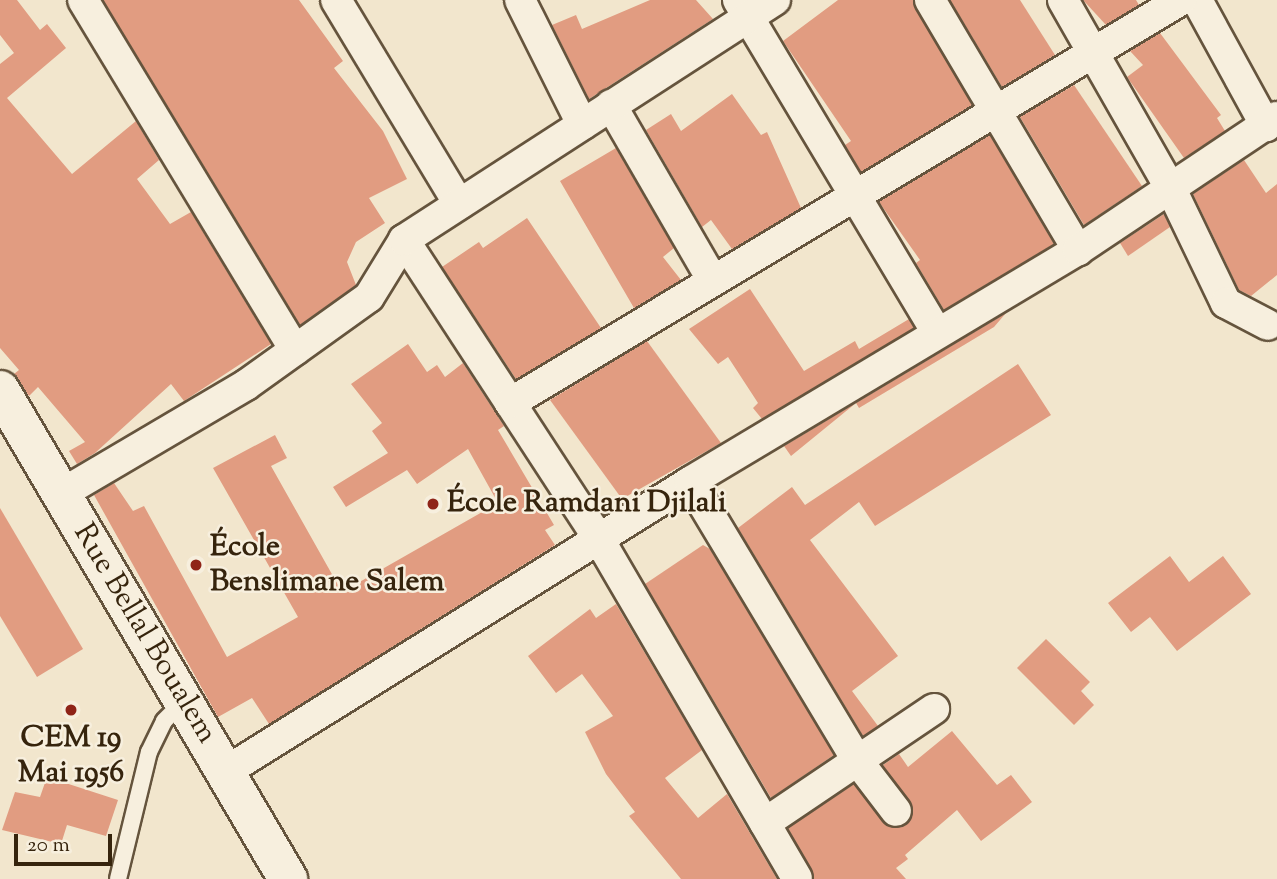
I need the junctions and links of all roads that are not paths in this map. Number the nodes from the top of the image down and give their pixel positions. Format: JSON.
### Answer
{"nodes":[{"id":1,"x":83,"y":0,"type":"edge"},
{"id":2,"x":336,"y":0,"type":"edge"},
{"id":3,"x":520,"y":0,"type":"edge"},
{"id":4,"x":775,"y":0,"type":"edge"},
{"id":5,"x":930,"y":0,"type":"edge"},
{"id":6,"x":1063,"y":0,"type":"edge"},
{"id":7,"x":1181,"y":0,"type":"edge"},
{"id":8,"x":1197,"y":0,"type":"edge"},
{"id":9,"x":743,"y":8,"type":"edge"},
{"id":10,"x":1093,"y":52,"type":"junction"},
{"id":11,"x":611,"y":105,"type":"junction"},
{"id":12,"x":997,"y":113,"type":"junction"},
{"id":13,"x":1271,"y":121,"type":"edge"},
{"id":14,"x":582,"y":124,"type":"junction"},
{"id":15,"x":1172,"y":191,"type":"junction"},
{"id":16,"x":856,"y":195,"type":"junction"},
{"id":17,"x":459,"y":204,"type":"junction"},
{"id":18,"x":404,"y":240,"type":"junction"},
{"id":19,"x":1078,"y":250,"type":"junction"},
{"id":20,"x":713,"y":281,"type":"junction"},
{"id":21,"x":1268,"y":326,"type":"dead end"},
{"id":22,"x":937,"y":333,"type":"junction"},
{"id":23,"x":295,"y":350,"type":"junction"},
{"id":24,"x":0,"y":390,"type":"edge"},
{"id":25,"x":510,"y":403,"type":"junction"},
{"id":26,"x":690,"y":482,"type":"junction"},
{"id":27,"x":61,"y":494,"type":"junction"},
{"id":28,"x":600,"y":541,"type":"junction"},
{"id":29,"x":184,"y":701,"type":"junction"},
{"id":30,"x":934,"y":709,"type":"dead end"},
{"id":31,"x":857,"y":760,"type":"junction"},
{"id":32,"x":225,"y":772,"type":"junction"},
{"id":33,"x":896,"y":811,"type":"dead end"},
{"id":34,"x":765,"y":823,"type":"junction"},
{"id":35,"x":797,"y":878,"type":"edge"},
{"id":36,"x":118,"y":879,"type":"edge"},
{"id":37,"x":288,"y":879,"type":"edge"}],
"edges":[{"from":1,"to":23,"type":"street"},
{"from":2,"to":17,"type":"street"},
{"from":3,"to":14,"type":"street"},
{"from":4,"to":9,"type":"street"},
{"from":5,"to":12,"type":"street"},
{"from":6,"to":10,"type":"street"},
{"from":7,"to":10,"type":"street"},
{"from":8,"to":13,"type":"street"},
{"from":9,"to":11,"type":"street"},
{"from":9,"to":16,"type":"street"},
{"from":10,"to":12,"type":"street"},
{"from":10,"to":15,"type":"street"},
{"from":11,"to":14,"type":"street"},
{"from":11,"to":20,"type":"street"},
{"from":12,"to":16,"type":"street"},
{"from":12,"to":19,"type":"street"},
{"from":13,"to":15,"type":"street"},
{"from":14,"to":17,"type":"street"},
{"from":15,"to":19,"type":"street"},
{"from":15,"to":21,"type":"street"},
{"from":16,"to":20,"type":"street"},
{"from":16,"to":22,"type":"street"},
{"from":17,"to":18,"type":"street"},
{"from":18,"to":23,"type":"street"},
{"from":18,"to":25,"type":"street"},
{"from":19,"to":22,"type":"street"},
{"from":20,"to":25,"type":"street"},
{"from":22,"to":26,"type":"street"},
{"from":23,"to":27,"type":"street"},
{"from":24,"to":27,"type":"street","name":"Rue Bellal Boualem"},
{"from":25,"to":28,"type":"street"},
{"from":26,"to":28,"type":"street"},
{"from":26,"to":31,"type":"street"},
{"from":27,"to":29,"type":"street","name":"Rue Bellal Boualem"},
{"from":28,"to":32,"type":"street"},
{"from":28,"to":34,"type":"street"},
{"from":29,"to":32,"type":"street","name":"Rue Bellal Boualem"},
{"from":29,"to":36,"type":"lane"},
{"from":30,"to":31,"type":"street"},
{"from":31,"to":33,"type":"street"},
{"from":31,"to":34,"type":"street"},
{"from":32,"to":37,"type":"street","name":"Rue Bellal Boualem"},
{"from":34,"to":35,"type":"street"}]}
